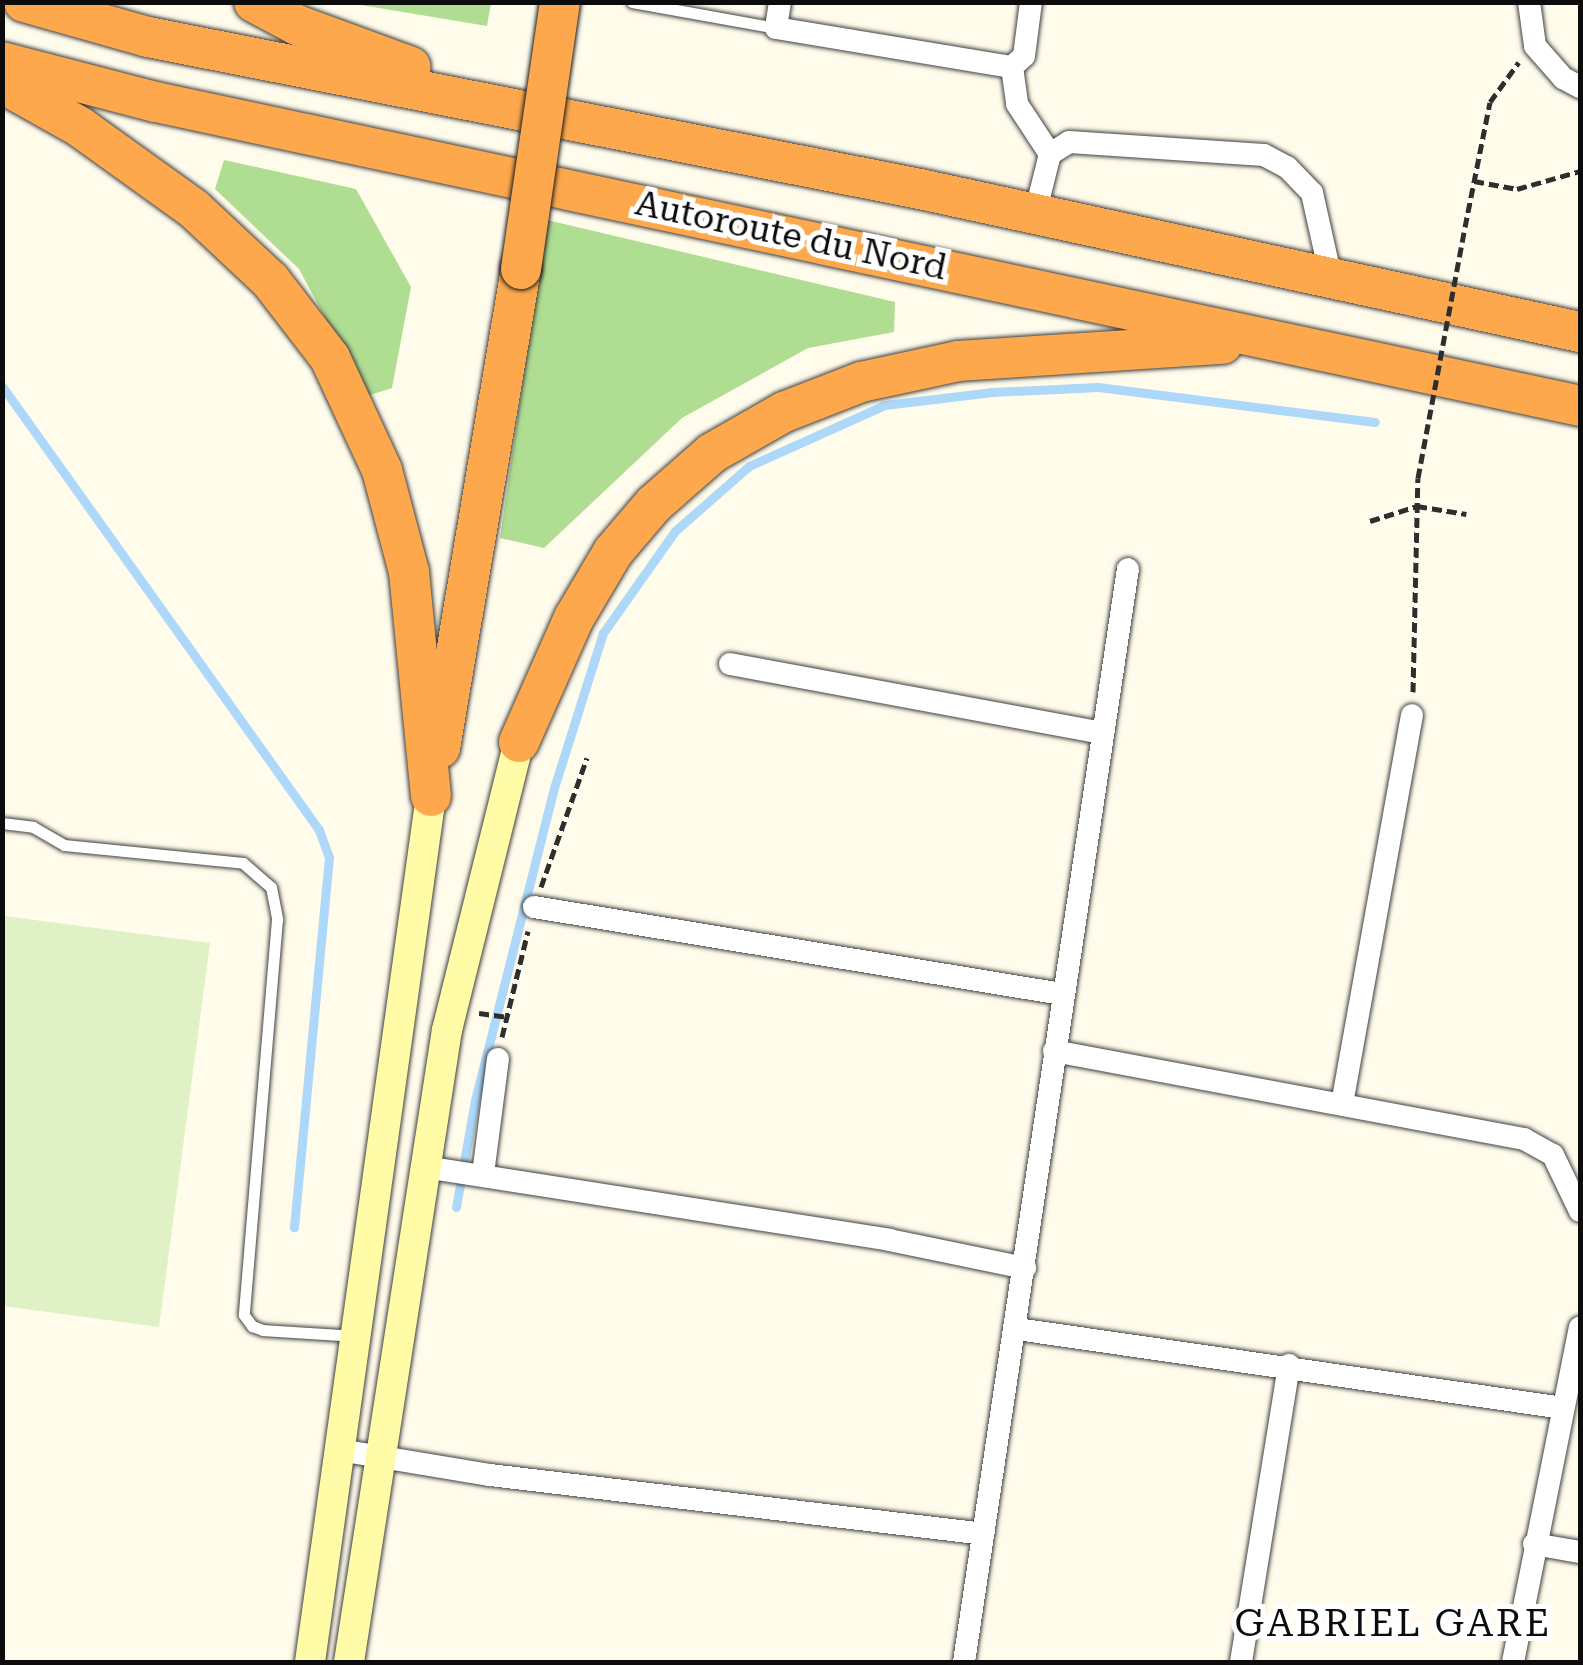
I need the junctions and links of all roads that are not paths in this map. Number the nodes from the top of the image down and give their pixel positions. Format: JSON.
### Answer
{"nodes":[{"id":1,"x":24,"y":2,"type":"edge"},
{"id":2,"x":254,"y":2,"type":"edge"},
{"id":3,"x":632,"y":2,"type":"edge"},
{"id":4,"x":780,"y":2,"type":"edge"},
{"id":5,"x":1031,"y":2,"type":"edge"},
{"id":6,"x":1529,"y":2,"type":"edge"},
{"id":7,"x":560,"y":3,"type":"edge"},
{"id":8,"x":116,"y":14,"type":"dead end"},
{"id":9,"x":776,"y":28,"type":"junction"},
{"id":10,"x":148,"y":37,"type":"junction"},
{"id":11,"x":2,"y":62,"type":"edge"},
{"id":12,"x":1012,"y":67,"type":"junction"},
{"id":13,"x":2,"y":83,"type":"edge"},
{"id":14,"x":1580,"y":87,"type":"edge"},
{"id":15,"x":493,"y":102,"type":"junction"},
{"id":16,"x":1050,"y":154,"type":"junction"},
{"id":17,"x":1034,"y":214,"type":"junction"},
{"id":18,"x":1332,"y":278,"type":"junction"},
{"id":19,"x":1580,"y":332,"type":"edge"},
{"id":20,"x":1276,"y":341,"type":"junction"},
{"id":21,"x":1580,"y":406,"type":"edge"},
{"id":22,"x":1128,"y":568,"type":"dead end"},
{"id":23,"x":730,"y":664,"type":"dead end"},
{"id":24,"x":1412,"y":714,"type":"road end"},
{"id":25,"x":1102,"y":733,"type":"junction"},
{"id":26,"x":519,"y":742,"type":"joint"},
{"id":27,"x":431,"y":796,"type":"junction"},
{"id":28,"x":2,"y":823,"type":"edge"},
{"id":29,"x":534,"y":908,"type":"road end"},
{"id":30,"x":1062,"y":994,"type":"junction"},
{"id":31,"x":1054,"y":1051,"type":"junction"},
{"id":32,"x":498,"y":1059,"type":"road end"},
{"id":33,"x":1342,"y":1104,"type":"junction"},
{"id":34,"x":434,"y":1168,"type":"junction"},
{"id":35,"x":480,"y":1174,"type":"junction"},
{"id":36,"x":1580,"y":1211,"type":"edge"},
{"id":37,"x":1025,"y":1268,"type":"junction"},
{"id":38,"x":1580,"y":1328,"type":"edge"},
{"id":39,"x":1018,"y":1329,"type":"junction"},
{"id":40,"x":357,"y":1336,"type":"junction"},
{"id":41,"x":1289,"y":1365,"type":"junction"},
{"id":42,"x":1563,"y":1408,"type":"junction"},
{"id":43,"x":340,"y":1450,"type":"junction"},
{"id":44,"x":379,"y":1456,"type":"junction"},
{"id":45,"x":983,"y":1534,"type":"junction"},
{"id":46,"x":1534,"y":1544,"type":"junction"},
{"id":47,"x":1580,"y":1552,"type":"edge"},
{"id":48,"x":310,"y":1662,"type":"edge"},
{"id":49,"x":349,"y":1662,"type":"edge"},
{"id":50,"x":964,"y":1662,"type":"edge"},
{"id":51,"x":1241,"y":1662,"type":"edge"},
{"id":52,"x":1513,"y":1662,"type":"edge"}],
"edges":[{"from":1,"to":10,"type":"highway","name":"Autoroute du Nord"},
{"from":2,"to":15,"type":"highway"},
{"from":3,"to":9,"type":"lane"},
{"from":4,"to":9,"type":"street"},
{"from":5,"to":12,"type":"street"},
{"from":6,"to":14,"type":"street"},
{"from":7,"to":27,"type":"highway","bridge":true},
{"from":8,"to":10,"type":"lane"},
{"from":9,"to":12,"type":"street"},
{"from":10,"to":15,"type":"highway","name":"Autoroute du Nord"},
{"from":11,"to":20,"type":"highway","name":"Autoroute du Nord"},
{"from":12,"to":16,"type":"street"},
{"from":13,"to":27,"type":"highway"},
{"from":15,"to":17,"type":"highway","name":"Autoroute du Nord"},
{"from":16,"to":17,"type":"street"},
{"from":16,"to":18,"type":"street"},
{"from":17,"to":18,"type":"highway","name":"Autoroute du Nord"},
{"from":18,"to":19,"type":"highway","name":"Autoroute du Nord"},
{"from":20,"to":21,"type":"highway","name":"Autoroute du Nord"},
{"from":20,"to":26,"type":"highway"},
{"from":22,"to":25,"type":"street"},
{"from":23,"to":25,"type":"street"},
{"from":24,"to":33,"type":"street"},
{"from":25,"to":30,"type":"street"},
{"from":26,"to":34,"type":"main road"},
{"from":27,"to":40,"type":"main road"},
{"from":28,"to":40,"type":"lane"},
{"from":29,"to":30,"type":"street"},
{"from":30,"to":31,"type":"street"},
{"from":31,"to":33,"type":"street"},
{"from":31,"to":37,"type":"street"},
{"from":32,"to":35,"type":"street"},
{"from":33,"to":36,"type":"street"},
{"from":34,"to":35,"type":"street"},
{"from":34,"to":44,"type":"main road"},
{"from":35,"to":37,"type":"street"},
{"from":37,"to":39,"type":"street"},
{"from":38,"to":42,"type":"street"},
{"from":39,"to":41,"type":"street"},
{"from":39,"to":45,"type":"street"},
{"from":40,"to":43,"type":"main road"},
{"from":41,"to":42,"type":"street"},
{"from":41,"to":51,"type":"street"},
{"from":42,"to":46,"type":"street"},
{"from":43,"to":44,"type":"street"},
{"from":43,"to":48,"type":"main road"},
{"from":44,"to":45,"type":"street"},
{"from":44,"to":49,"type":"main road"},
{"from":45,"to":50,"type":"street"},
{"from":46,"to":47,"type":"street"},
{"from":46,"to":52,"type":"street"}]}
